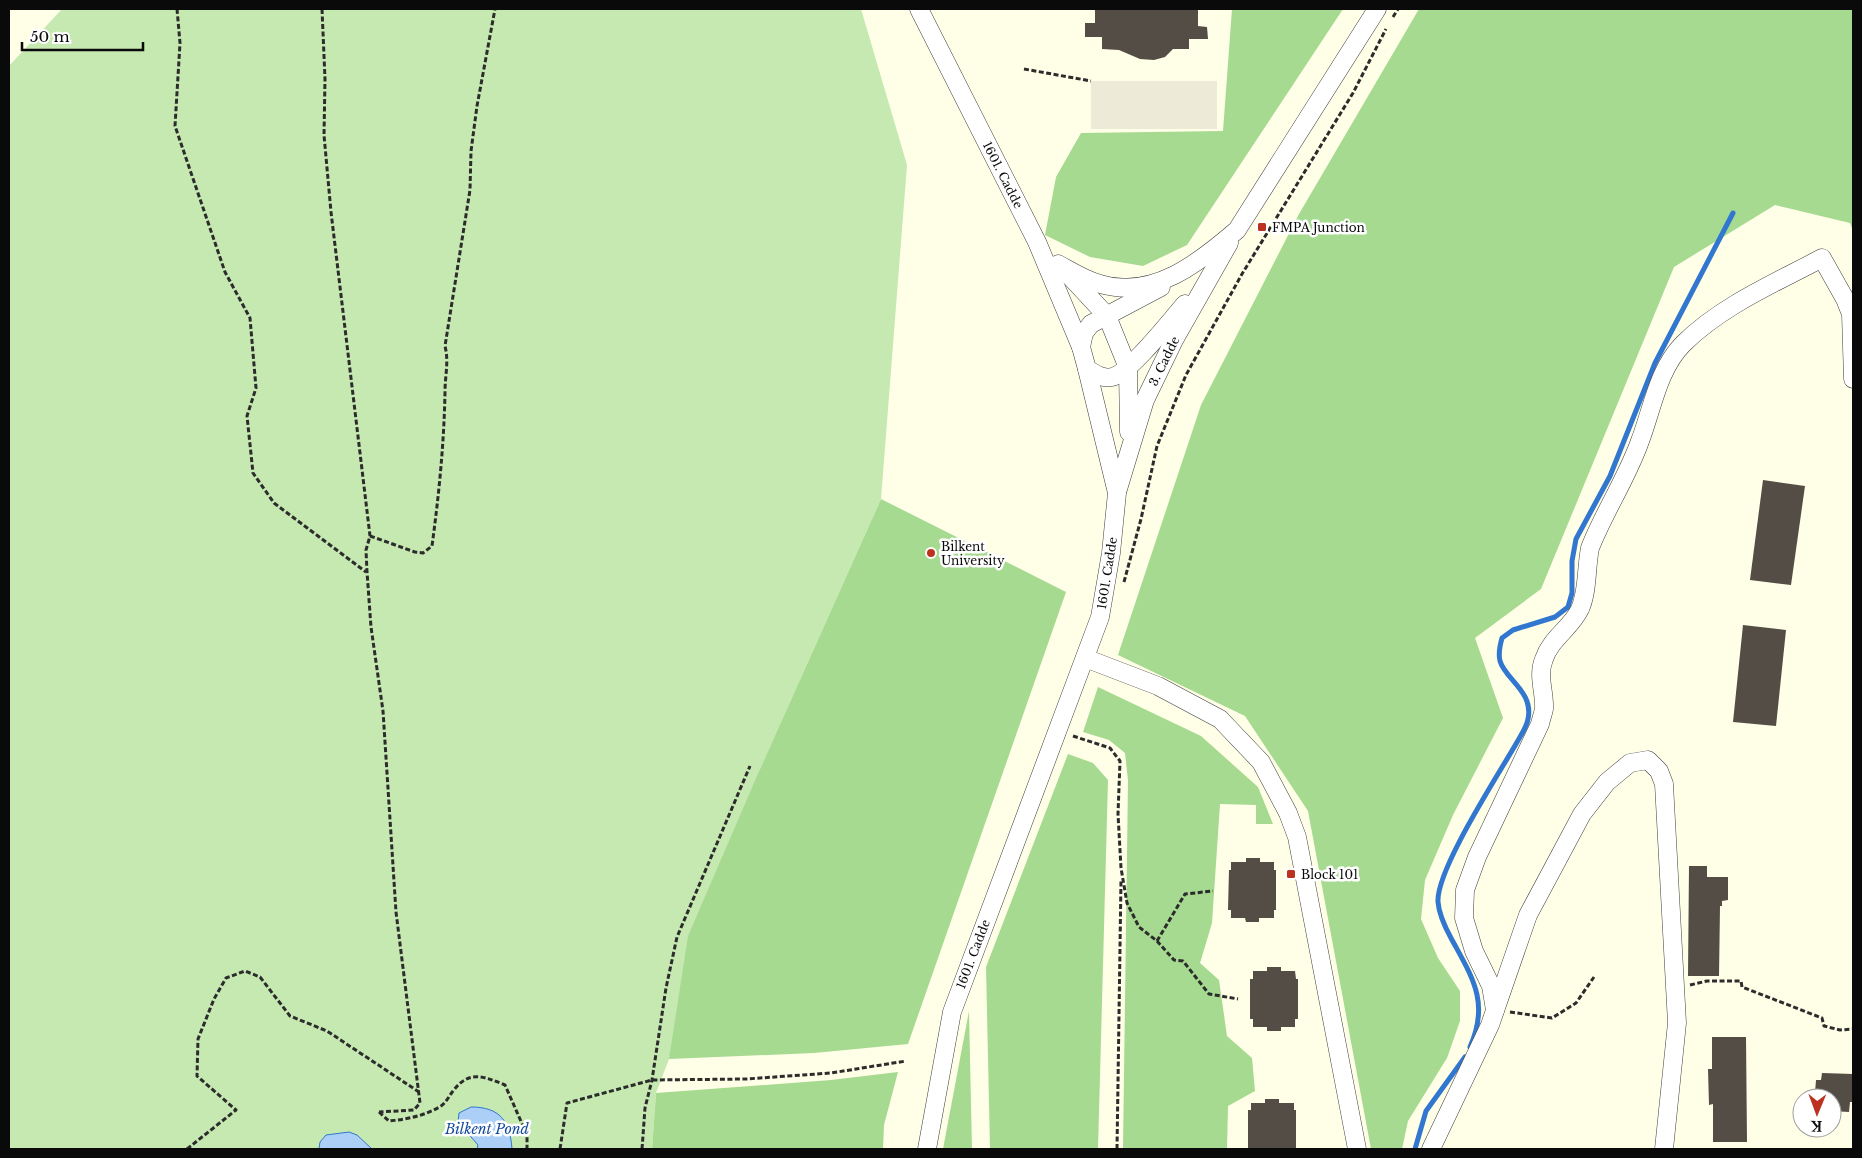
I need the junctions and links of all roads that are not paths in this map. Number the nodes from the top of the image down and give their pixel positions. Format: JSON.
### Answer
{"nodes":[{"id":1,"x":919,"y":9,"type":"edge"},
{"id":2,"x":1377,"y":9,"type":"edge"},
{"id":3,"x":1237,"y":230,"type":"junction"},
{"id":4,"x":1037,"y":242,"type":"junction"},
{"id":5,"x":1058,"y":264,"type":"junction"},
{"id":6,"x":1187,"y":270,"type":"junction"},
{"id":7,"x":1208,"y":280,"type":"junction"},
{"id":8,"x":1108,"y":316,"type":"junction"},
{"id":9,"x":1081,"y":347,"type":"junction"},
{"id":10,"x":1128,"y":368,"type":"junction"},
{"id":11,"x":1087,"y":369,"type":"junction"},
{"id":12,"x":1853,"y":379,"type":"edge"},
{"id":13,"x":1129,"y":446,"type":"junction"},
{"id":14,"x":1117,"y":493,"type":"junction"},
{"id":15,"x":1084,"y":658,"type":"junction"},
{"id":16,"x":1495,"y":1010,"type":"junction"},
{"id":17,"x":927,"y":1149,"type":"edge"},
{"id":18,"x":1357,"y":1149,"type":"edge"},
{"id":19,"x":1431,"y":1149,"type":"edge"},
{"id":20,"x":1664,"y":1149,"type":"edge"}],
"edges":[{"from":1,"to":4,"type":"street","name":"1601. Cadde"},
{"from":2,"to":3,"type":"street","name":"3. Cadde"},
{"from":3,"to":6,"type":"street"},
{"from":3,"to":7,"type":"street","name":"3. Cadde"},
{"from":4,"to":5,"type":"street","name":"3. Cadde"},
{"from":4,"to":9,"type":"street","name":"1601. Cadde"},
{"from":5,"to":6,"type":"street"},
{"from":5,"to":8,"type":"street","name":"3. Cadde"},
{"from":6,"to":8,"type":"street"},
{"from":7,"to":10,"type":"street","name":"3. Cadde"},
{"from":7,"to":13,"type":"street","name":"3. Cadde"},
{"from":8,"to":9,"type":"street"},
{"from":8,"to":10,"type":"street","name":"3. Cadde"},
{"from":9,"to":11,"type":"street","name":"1601. Cadde"},
{"from":10,"to":11,"type":"street","name":"3. Cadde"},
{"from":10,"to":13,"type":"street","name":"3. Cadde"},
{"from":11,"to":14,"type":"street","name":"1601. Cadde"},
{"from":12,"to":16,"type":"street"},
{"from":13,"to":14,"type":"street","name":"3. Cadde"},
{"from":14,"to":15,"type":"street","name":"1601. Cadde"},
{"from":15,"to":17,"type":"street","name":"1601. Cadde"},
{"from":15,"to":18,"type":"street"},
{"from":16,"to":19,"type":"street"},
{"from":16,"to":20,"type":"street"}]}
